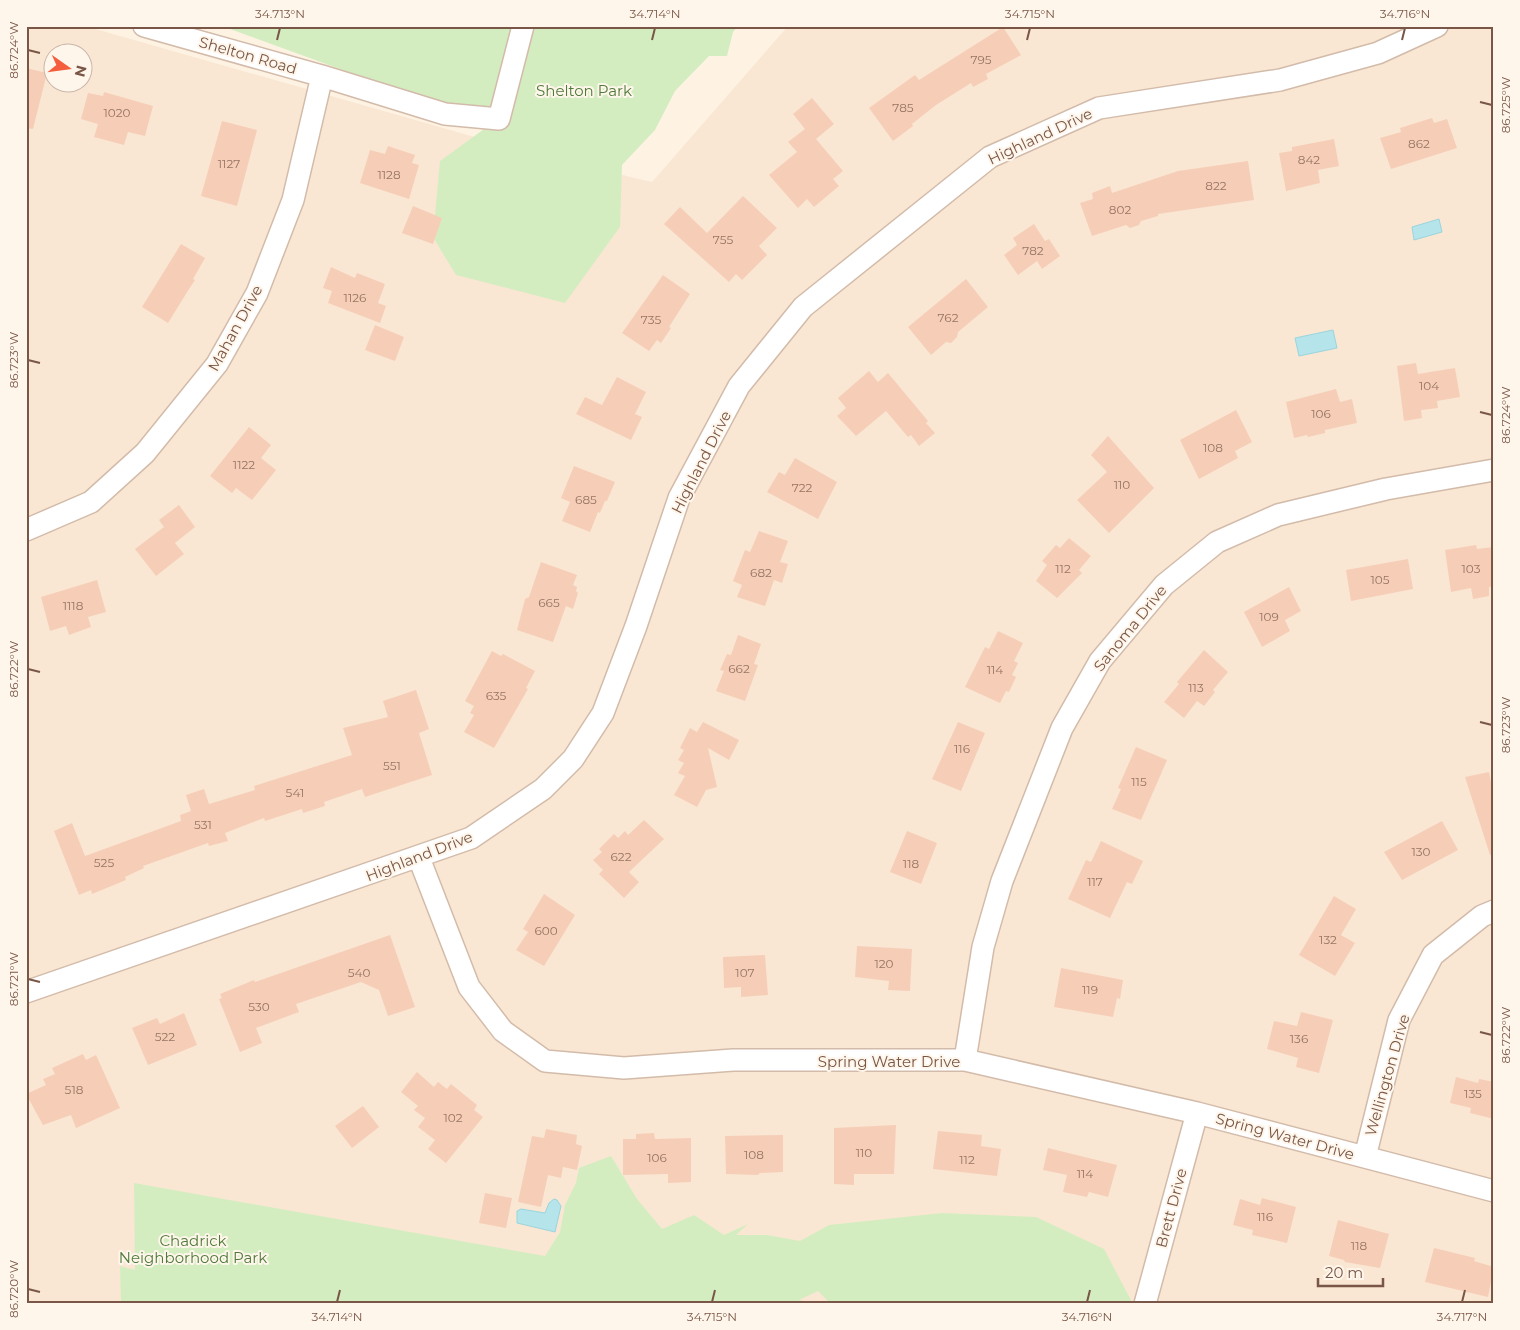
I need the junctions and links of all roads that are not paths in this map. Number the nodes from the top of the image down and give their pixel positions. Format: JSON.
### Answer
{"nodes":[{"id":1,"x":144,"y":26,"type":"edge"},
{"id":2,"x":523,"y":26,"type":"edge"},
{"id":3,"x":1437,"y":26,"type":"edge"},
{"id":4,"x":322,"y":76,"type":"junction"},
{"id":5,"x":1494,"y":470,"type":"edge"},
{"id":6,"x":26,"y":530,"type":"edge"},
{"id":7,"x":419,"y":858,"type":"junction"},
{"id":8,"x":1494,"y":911,"type":"edge"},
{"id":9,"x":26,"y":992,"type":"edge"},
{"id":10,"x":965,"y":1060,"type":"junction"},
{"id":11,"x":1197,"y":1113,"type":"junction"},
{"id":12,"x":1365,"y":1157,"type":"junction"},
{"id":13,"x":1494,"y":1191,"type":"edge"},
{"id":14,"x":1145,"y":1304,"type":"edge"}],
"edges":[{"from":1,"to":4,"type":"street","name":"Shelton Road"},
{"from":2,"to":4,"type":"street","name":"Shelton Road"},
{"from":3,"to":7,"type":"street","name":"Highland Drive"},
{"from":4,"to":6,"type":"street","name":"Mahan Drive"},
{"from":5,"to":10,"type":"street","name":"Sanoma Drive"},
{"from":7,"to":9,"type":"street","name":"Highland Drive"},
{"from":7,"to":10,"type":"street","name":"Spring Water Drive"},
{"from":8,"to":12,"type":"street","name":"Wellington Drive"},
{"from":10,"to":11,"type":"street","name":"Spring Water Drive"},
{"from":11,"to":12,"type":"street","name":"Spring Water Drive"},
{"from":11,"to":14,"type":"street","name":"Brett Drive"},
{"from":12,"to":13,"type":"street","name":"Spring Water Drive"}]}
